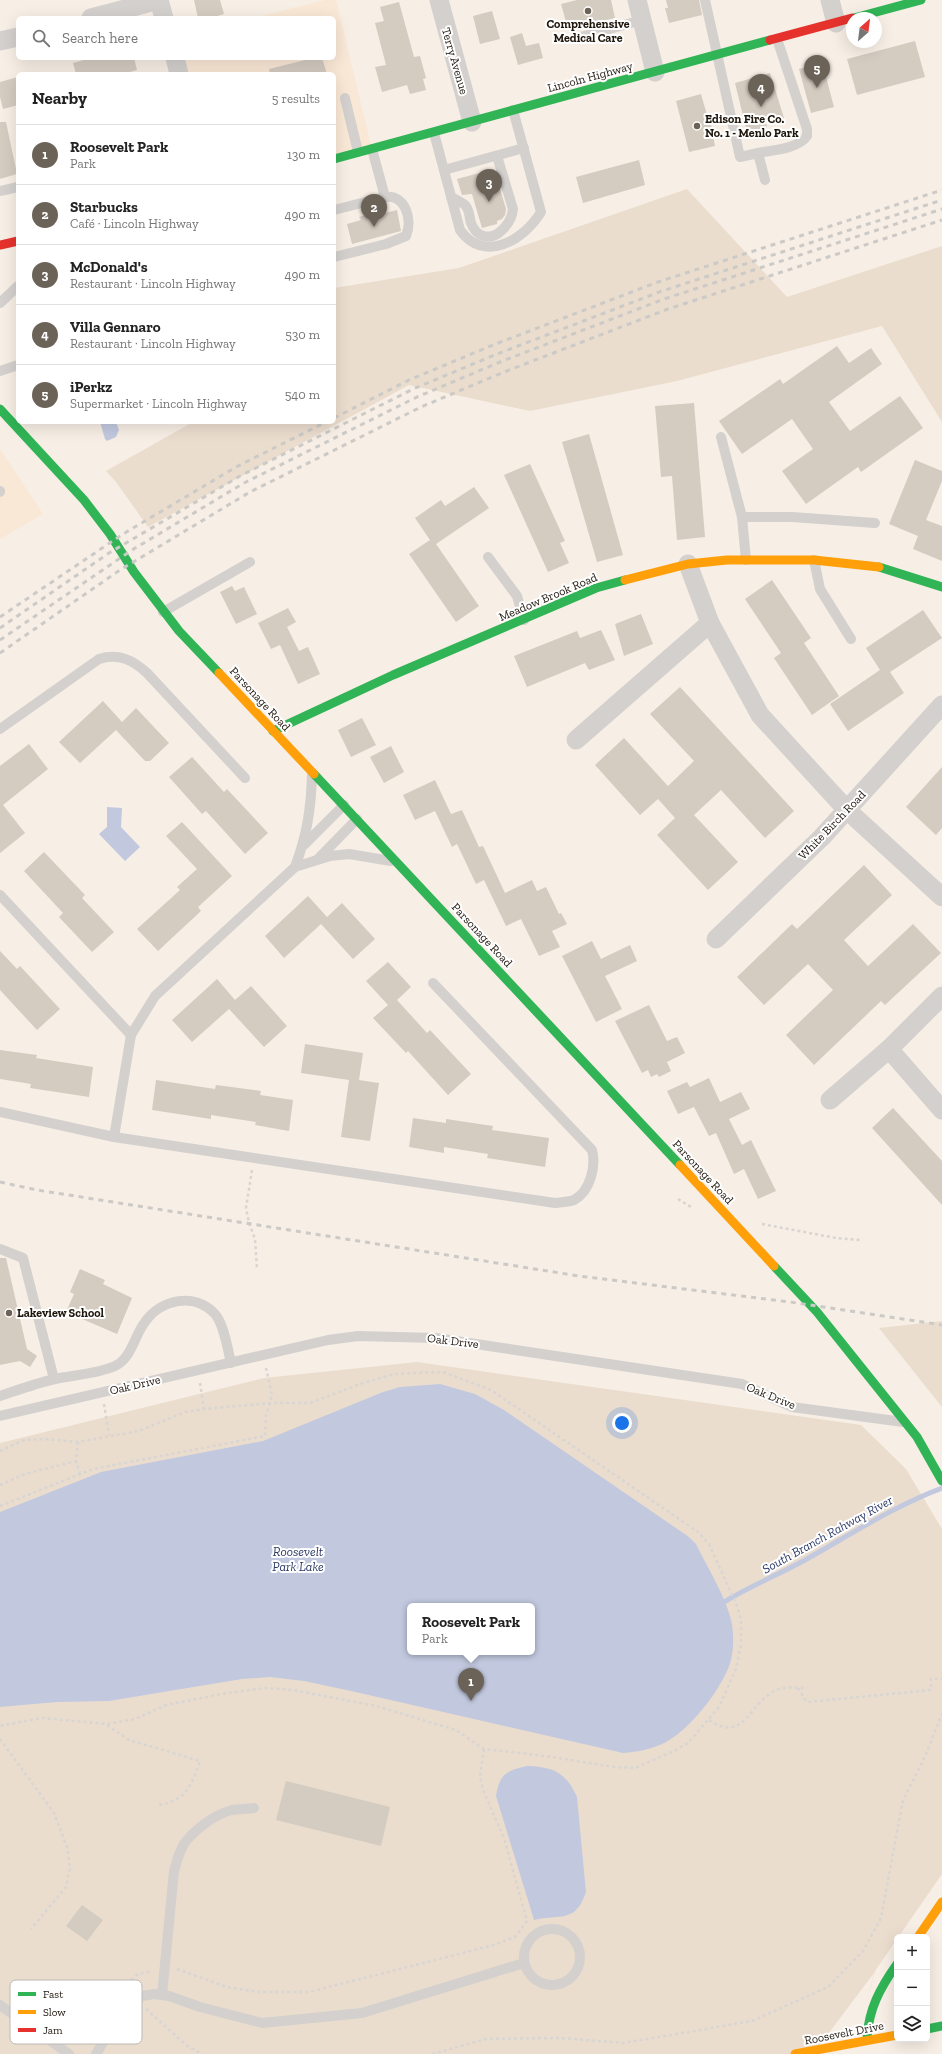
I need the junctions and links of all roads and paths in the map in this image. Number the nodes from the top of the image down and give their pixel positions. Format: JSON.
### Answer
{"nodes":[{"id":1,"x":159,"y":0,"type":"edge"},
{"id":2,"x":439,"y":0,"type":"edge"},
{"id":3,"x":637,"y":0,"type":"edge"},
{"id":4,"x":705,"y":0,"type":"edge"},
{"id":5,"x":830,"y":0,"type":"edge"},
{"id":6,"x":921,"y":0,"type":"edge"},
{"id":7,"x":877,"y":12,"type":"edge"},
{"id":8,"x":99,"y":16,"type":"edge"},
{"id":9,"x":163,"y":16,"type":"edge"},
{"id":10,"x":846,"y":19,"type":"edge"},
{"id":11,"x":642,"y":20,"type":"junction"},
{"id":12,"x":846,"y":20,"type":"edge"},
{"id":13,"x":16,"y":37,"type":"edge"},
{"id":14,"x":573,"y":39,"type":"dead end"},
{"id":15,"x":777,"y":39,"type":"junction"},
{"id":16,"x":0,"y":41,"type":"edge"},
{"id":17,"x":716,"y":56,"type":"junction"},
{"id":18,"x":176,"y":60,"type":"edge"},
{"id":19,"x":178,"y":72,"type":"edge"},
{"id":20,"x":655,"y":72,"type":"junction"},
{"id":21,"x":345,"y":98,"type":"dead end"},
{"id":22,"x":513,"y":110,"type":"junction"},
{"id":23,"x":472,"y":122,"type":"junction"},
{"id":24,"x":434,"y":133,"type":"junction"},
{"id":25,"x":372,"y":148,"type":"junction"},
{"id":26,"x":524,"y":148,"type":"junction"},
{"id":27,"x":358,"y":152,"type":"junction"},
{"id":28,"x":758,"y":153,"type":"junction"},
{"id":29,"x":498,"y":156,"type":"junction"},
{"id":30,"x":336,"y":158,"type":"edge"},
{"id":31,"x":444,"y":170,"type":"junction"},
{"id":32,"x":766,"y":180,"type":"dead end"},
{"id":33,"x":16,"y":187,"type":"edge"},
{"id":34,"x":0,"y":191,"type":"edge"},
{"id":35,"x":384,"y":197,"type":"junction"},
{"id":36,"x":451,"y":197,"type":"junction"},
{"id":37,"x":336,"y":209,"type":"edge"},
{"id":38,"x":16,"y":241,"type":"edge"},
{"id":39,"x":0,"y":245,"type":"edge"},
{"id":40,"x":336,"y":256,"type":"edge"},
{"id":41,"x":16,"y":288,"type":"edge"},
{"id":42,"x":0,"y":303,"type":"edge"},
{"id":43,"x":16,"y":366,"type":"edge"},
{"id":44,"x":0,"y":371,"type":"edge"},
{"id":45,"x":0,"y":409,"type":"edge"},
{"id":46,"x":720,"y":437,"type":"dead end"},
{"id":47,"x":742,"y":517,"type":"junction"},
{"id":48,"x":875,"y":523,"type":"dead end"},
{"id":49,"x":488,"y":557,"type":"dead end"},
{"id":50,"x":746,"y":560,"type":"junction"},
{"id":51,"x":814,"y":560,"type":"junction"},
{"id":52,"x":250,"y":562,"type":"dead end"},
{"id":53,"x":688,"y":564,"type":"junction"},
{"id":54,"x":942,"y":587,"type":"edge"},
{"id":55,"x":163,"y":612,"type":"junction"},
{"id":56,"x":524,"y":620,"type":"junction"},
{"id":57,"x":710,"y":623,"type":"junction"},
{"id":58,"x":851,"y":639,"type":"dead end"},
{"id":59,"x":942,"y":705,"type":"edge"},
{"id":60,"x":0,"y":729,"type":"edge"},
{"id":61,"x":273,"y":731,"type":"junction"},
{"id":62,"x":576,"y":740,"type":"dead end"},
{"id":63,"x":312,"y":772,"type":"junction"},
{"id":64,"x":245,"y":778,"type":"dead end"},
{"id":65,"x":344,"y":805,"type":"junction"},
{"id":66,"x":847,"y":810,"type":"junction"},
{"id":67,"x":357,"y":819,"type":"junction"},
{"id":68,"x":303,"y":846,"type":"junction"},
{"id":69,"x":317,"y":860,"type":"junction"},
{"id":70,"x":398,"y":863,"type":"junction"},
{"id":71,"x":295,"y":867,"type":"junction"},
{"id":72,"x":0,"y":895,"type":"edge"},
{"id":73,"x":942,"y":897,"type":"edge"},
{"id":74,"x":716,"y":939,"type":"dead end"},
{"id":75,"x":433,"y":983,"type":"dead end"},
{"id":76,"x":942,"y":996,"type":"edge"},
{"id":77,"x":131,"y":1035,"type":"junction"},
{"id":78,"x":889,"y":1049,"type":"junction"},
{"id":79,"x":830,"y":1100,"type":"dead end"},
{"id":80,"x":942,"y":1110,"type":"edge"},
{"id":81,"x":0,"y":1112,"type":"edge"},
{"id":82,"x":114,"y":1137,"type":"junction"},
{"id":83,"x":253,"y":1158,"type":"junction"},
{"id":84,"x":678,"y":1199,"type":"dead end"},
{"id":85,"x":696,"y":1210,"type":"dead end"},
{"id":86,"x":758,"y":1223,"type":"dead end"},
{"id":87,"x":861,"y":1240,"type":"dead end"},
{"id":88,"x":0,"y":1249,"type":"edge"},
{"id":89,"x":257,"y":1270,"type":"dead end"},
{"id":90,"x":263,"y":1356,"type":"junction"},
{"id":91,"x":231,"y":1364,"type":"junction"},
{"id":92,"x":198,"y":1371,"type":"junction"},
{"id":93,"x":54,"y":1379,"type":"junction"},
{"id":94,"x":102,"y":1393,"type":"junction"},
{"id":95,"x":0,"y":1396,"type":"edge"},
{"id":96,"x":271,"y":1403,"type":"junction"},
{"id":97,"x":204,"y":1409,"type":"junction"},
{"id":98,"x":0,"y":1416,"type":"edge"},
{"id":99,"x":906,"y":1423,"type":"junction"},
{"id":100,"x":109,"y":1435,"type":"junction"},
{"id":101,"x":78,"y":1442,"type":"junction"},
{"id":102,"x":0,"y":1451,"type":"edge"},
{"id":103,"x":76,"y":1461,"type":"junction"},
{"id":104,"x":80,"y":1474,"type":"junction"},
{"id":105,"x":941,"y":1480,"type":"edge"},
{"id":106,"x":0,"y":1485,"type":"edge"},
{"id":107,"x":0,"y":1506,"type":"edge"},
{"id":108,"x":942,"y":1679,"type":"edge"},
{"id":109,"x":798,"y":1688,"type":"junction"},
{"id":110,"x":807,"y":1688,"type":"dead end"},
{"id":111,"x":942,"y":1714,"type":"edge"},
{"id":112,"x":709,"y":1720,"type":"junction"},
{"id":113,"x":107,"y":1724,"type":"junction"},
{"id":114,"x":0,"y":1726,"type":"edge"},
{"id":115,"x":0,"y":1739,"type":"edge"},
{"id":116,"x":484,"y":1749,"type":"junction"},
{"id":117,"x":160,"y":1805,"type":"dead end"},
{"id":118,"x":254,"y":1808,"type":"dead end"},
{"id":119,"x":942,"y":1902,"type":"edge"},
{"id":120,"x":31,"y":1929,"type":"dead end"},
{"id":121,"x":920,"y":1934,"type":"edge"},
{"id":122,"x":524,"y":1963,"type":"junction"},
{"id":123,"x":894,"y":1968,"type":"edge"},
{"id":124,"x":164,"y":1969,"type":"junction"},
{"id":125,"x":131,"y":1980,"type":"edge"},
{"id":126,"x":162,"y":1995,"type":"junction"},
{"id":127,"x":142,"y":1996,"type":"edge"},
{"id":128,"x":0,"y":2005,"type":"edge"},
{"id":129,"x":142,"y":2005,"type":"edge"},
{"id":130,"x":10,"y":2012,"type":"edge"},
{"id":131,"x":942,"y":2026,"type":"edge"},
{"id":132,"x":930,"y":2028,"type":"edge"},
{"id":133,"x":894,"y":2036,"type":"edge"},
{"id":134,"x":867,"y":2040,"type":"junction"},
{"id":135,"x":55,"y":2044,"type":"edge"},
{"id":136,"x":102,"y":2044,"type":"edge"},
{"id":137,"x":69,"y":2054,"type":"edge"},
{"id":138,"x":96,"y":2054,"type":"edge"},
{"id":139,"x":202,"y":2054,"type":"edge"},
{"id":140,"x":432,"y":2054,"type":"edge"},
{"id":141,"x":795,"y":2054,"type":"edge"}],
"edges":[{"from":1,"to":8,"type":"street"},
{"from":1,"to":9,"type":"street"},
{"from":2,"to":23,"type":"street","name":"Terry Avenue"},
{"from":3,"to":11,"type":"street"},
{"from":4,"to":17,"type":"lane"},
{"from":5,"to":10,"type":"street"},
{"from":6,"to":7,"type":"street","name":"Lincoln Highway"},
{"from":11,"to":14,"type":"lane"},
{"from":11,"to":20,"type":"street"},
{"from":12,"to":15,"type":"street","name":"Lincoln Highway"},
{"from":13,"to":16,"type":"street"},
{"from":15,"to":17,"type":"street","name":"Lincoln Highway"},
{"from":15,"to":28,"type":"lane"},
{"from":17,"to":20,"type":"street","name":"Lincoln Highway"},
{"from":17,"to":28,"type":"lane"},
{"from":18,"to":19,"type":"street"},
{"from":20,"to":22,"type":"street","name":"Lincoln Highway"},
{"from":21,"to":27,"type":"lane"},
{"from":22,"to":23,"type":"street","name":"Lincoln Highway"},
{"from":22,"to":26,"type":"lane"},
{"from":23,"to":24,"type":"street","name":"Lincoln Highway"},
{"from":24,"to":25,"type":"street","name":"Lincoln Highway"},
{"from":24,"to":31,"type":"lane"},
{"from":25,"to":27,"type":"street","name":"Lincoln Highway"},
{"from":25,"to":35,"type":"lane"},
{"from":26,"to":29,"type":"lane"},
{"from":26,"to":36,"type":"lane"},
{"from":27,"to":30,"type":"street","name":"Lincoln Highway"},
{"from":28,"to":32,"type":"lane"},
{"from":29,"to":31,"type":"lane"},
{"from":29,"to":36,"type":"lane"},
{"from":31,"to":36,"type":"lane"},
{"from":33,"to":34,"type":"lane"},
{"from":35,"to":37,"type":"lane"},
{"from":35,"to":40,"type":"lane"},
{"from":38,"to":39,"type":"street"},
{"from":41,"to":42,"type":"lane"},
{"from":43,"to":44,"type":"lane"},
{"from":45,"to":55,"type":"street","name":"Parsonage Road"},
{"from":46,"to":47,"type":"lane"},
{"from":47,"to":48,"type":"lane"},
{"from":47,"to":50,"type":"lane"},
{"from":49,"to":56,"type":"lane"},
{"from":50,"to":51,"type":"street","name":"Meadow Brook Road"},
{"from":50,"to":53,"type":"street","name":"Meadow Brook Road"},
{"from":51,"to":54,"type":"street","name":"Meadow Brook Road"},
{"from":51,"to":58,"type":"lane"},
{"from":52,"to":55,"type":"lane"},
{"from":53,"to":56,"type":"street","name":"Meadow Brook Road"},
{"from":53,"to":57,"type":"street"},
{"from":55,"to":61,"type":"street","name":"Parsonage Road"},
{"from":56,"to":61,"type":"street","name":"Meadow Brook Road"},
{"from":57,"to":62,"type":"street"},
{"from":57,"to":66,"type":"street"},
{"from":59,"to":66,"type":"street","name":"White Birch Road"},
{"from":60,"to":64,"type":"lane"},
{"from":61,"to":63,"type":"street","name":"Parsonage Road"},
{"from":63,"to":65,"type":"street","name":"Parsonage Road"},
{"from":63,"to":68,"type":"lane"},
{"from":65,"to":67,"type":"street","name":"Parsonage Road"},
{"from":65,"to":68,"type":"lane"},
{"from":66,"to":73,"type":"street"},
{"from":66,"to":74,"type":"street","name":"White Birch Road"},
{"from":67,"to":69,"type":"lane"},
{"from":67,"to":70,"type":"street","name":"Parsonage Road"},
{"from":68,"to":71,"type":"lane"},
{"from":69,"to":70,"type":"lane"},
{"from":69,"to":71,"type":"lane"},
{"from":70,"to":99,"type":"street","name":"Parsonage Road"},
{"from":71,"to":77,"type":"lane"},
{"from":72,"to":77,"type":"lane"},
{"from":75,"to":83,"type":"lane"},
{"from":76,"to":78,"type":"street"},
{"from":77,"to":82,"type":"lane"},
{"from":78,"to":79,"type":"street"},
{"from":78,"to":80,"type":"street"},
{"from":81,"to":82,"type":"lane"},
{"from":82,"to":83,"type":"lane"},
{"from":83,"to":89,"type":"path"},
{"from":84,"to":85,"type":"path"},
{"from":86,"to":87,"type":"path"},
{"from":88,"to":93,"type":"lane"},
{"from":90,"to":91,"type":"lane","name":"Oak Drive"},
{"from":90,"to":96,"type":"path"},
{"from":90,"to":99,"type":"lane","name":"Oak Drive"},
{"from":91,"to":92,"type":"lane","name":"Oak Drive"},
{"from":91,"to":93,"type":"lane"},
{"from":92,"to":94,"type":"lane","name":"Oak Drive"},
{"from":92,"to":97,"type":"path"},
{"from":93,"to":95,"type":"lane"},
{"from":94,"to":98,"type":"lane","name":"Oak Drive"},
{"from":94,"to":100,"type":"path"},
{"from":96,"to":97,"type":"path"},
{"from":96,"to":104,"type":"path"},
{"from":96,"to":112,"type":"path"},
{"from":97,"to":100,"type":"path"},
{"from":99,"to":105,"type":"street","name":"Parsonage Road"},
{"from":100,"to":101,"type":"path"},
{"from":101,"to":102,"type":"path"},
{"from":101,"to":103,"type":"path"},
{"from":103,"to":104,"type":"path"},
{"from":103,"to":106,"type":"path"},
{"from":104,"to":107,"type":"path"},
{"from":108,"to":109,"type":"path"},
{"from":109,"to":110,"type":"path"},
{"from":109,"to":112,"type":"path"},
{"from":111,"to":140,"type":"path"},
{"from":112,"to":116,"type":"path"},
{"from":113,"to":114,"type":"path"},
{"from":113,"to":116,"type":"path"},
{"from":113,"to":117,"type":"path"},
{"from":115,"to":120,"type":"path"},
{"from":116,"to":124,"type":"path"},
{"from":118,"to":124,"type":"lane"},
{"from":119,"to":121,"type":"street"},
{"from":122,"to":122,"type":"lane"},
{"from":122,"to":126,"type":"lane"},
{"from":123,"to":134,"type":"street"},
{"from":124,"to":125,"type":"path"},
{"from":124,"to":126,"type":"lane"},
{"from":126,"to":127,"type":"lane"},
{"from":128,"to":130,"type":"lane"},
{"from":129,"to":139,"type":"path"},
{"from":131,"to":132,"type":"street"},
{"from":133,"to":134,"type":"street","name":"Roosevelt Drive"},
{"from":134,"to":141,"type":"street","name":"Roosevelt Drive"},
{"from":135,"to":137,"type":"lane"},
{"from":136,"to":138,"type":"lane"}]}
